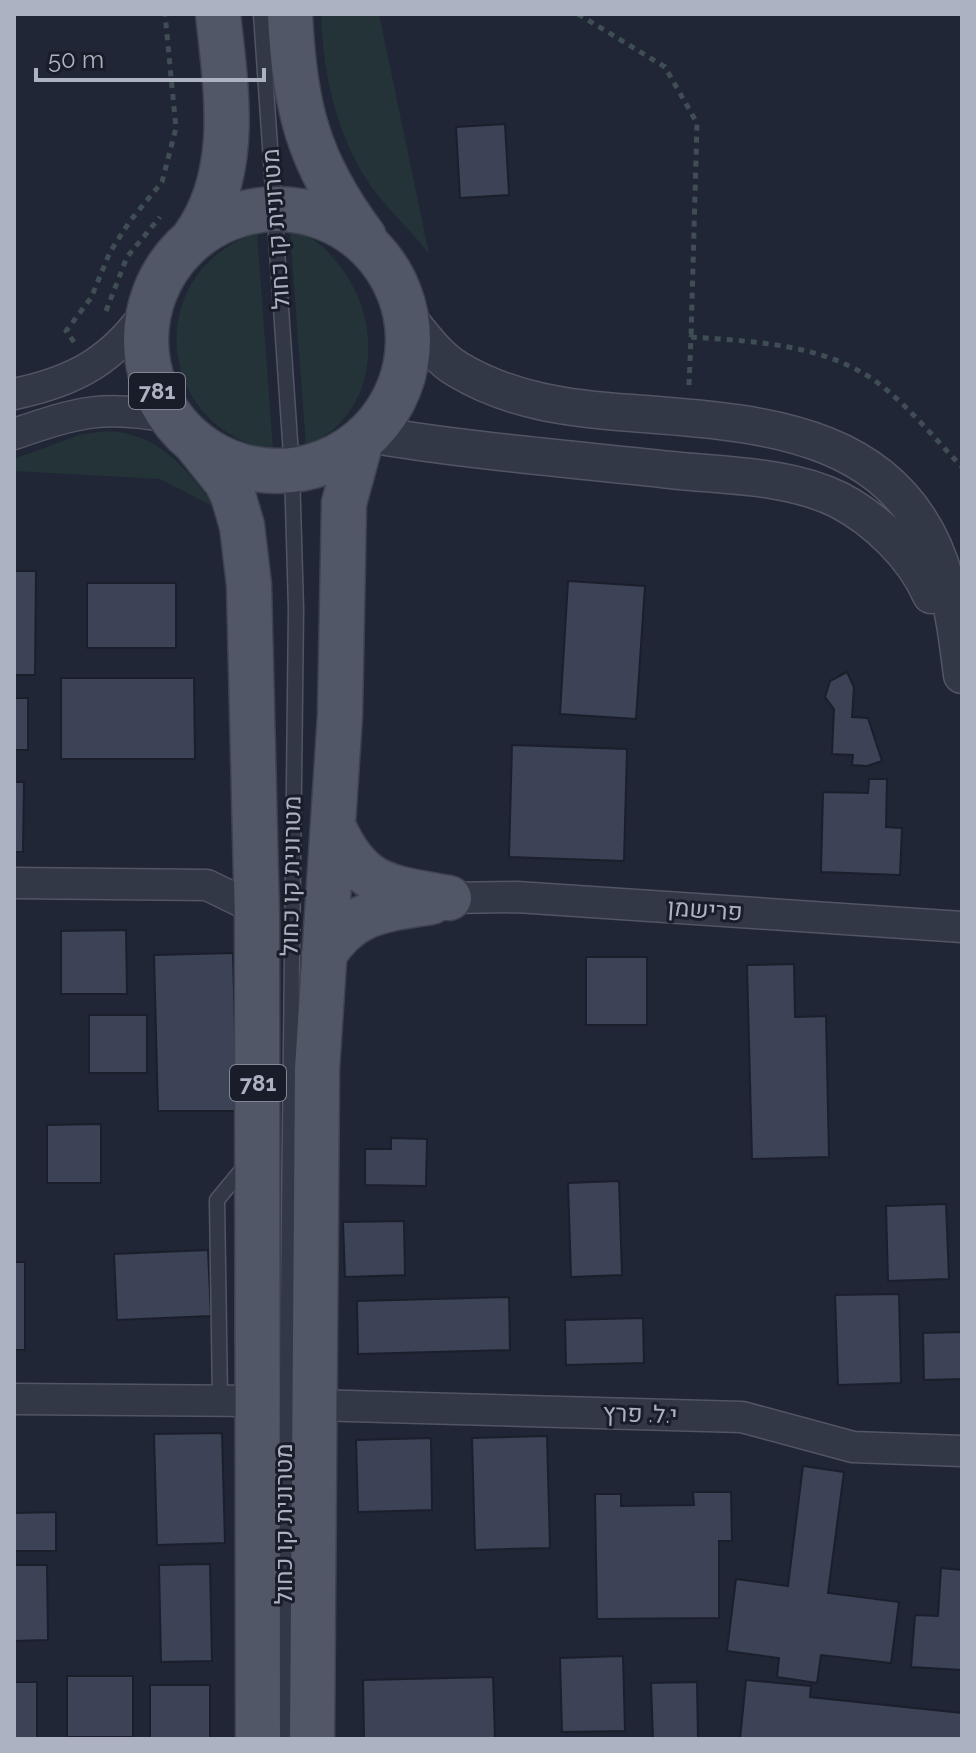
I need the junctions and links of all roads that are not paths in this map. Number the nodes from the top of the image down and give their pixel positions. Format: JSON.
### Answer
{"nodes":[{"id":1,"x":218,"y":14,"type":"edge"},
{"id":2,"x":261,"y":14,"type":"edge"},
{"id":3,"x":290,"y":14,"type":"edge"},
{"id":4,"x":274,"y":208,"type":"junction"},
{"id":5,"x":180,"y":224,"type":"junction"},
{"id":6,"x":382,"y":261,"type":"junction"},
{"id":7,"x":151,"y":305,"type":"junction"},
{"id":8,"x":406,"y":316,"type":"junction"},
{"id":9,"x":14,"y":394,"type":"edge"},
{"id":10,"x":184,"y":430,"type":"junction"},
{"id":11,"x":14,"y":434,"type":"edge"},
{"id":12,"x":365,"y":438,"type":"junction"},
{"id":13,"x":292,"y":470,"type":"junction"},
{"id":14,"x":962,"y":675,"type":"edge"},
{"id":15,"x":962,"y":685,"type":"edge"},
{"id":16,"x":334,"y":828,"type":"junction"},
{"id":17,"x":14,"y":883,"type":"edge"},
{"id":18,"x":449,"y":898,"type":"junction"},
{"id":19,"x":257,"y":920,"type":"junction"},
{"id":20,"x":962,"y":927,"type":"edge"},
{"id":21,"x":324,"y":955,"type":"junction"},
{"id":22,"x":14,"y":1399,"type":"edge"},
{"id":23,"x":240,"y":1400,"type":"junction"},
{"id":24,"x":313,"y":1405,"type":"junction"},
{"id":25,"x":962,"y":1451,"type":"edge"},
{"id":26,"x":258,"y":1739,"type":"edge"},
{"id":27,"x":283,"y":1739,"type":"edge"},
{"id":28,"x":312,"y":1739,"type":"edge"}],
"edges":[{"from":1,"to":5,"type":"main road","number":"781"},
{"from":2,"to":4,"type":"lane","name":"מטרונית קו כחול"},
{"from":3,"to":6,"type":"main road","number":"781"},
{"from":4,"to":5,"type":"main road","number":"781"},
{"from":4,"to":6,"type":"main road","number":"781"},
{"from":4,"to":13,"type":"lane","name":"מטרונית קו כחול"},
{"from":5,"to":7,"type":"main road","number":"781"},
{"from":6,"to":8,"type":"main road","number":"781"},
{"from":7,"to":9,"type":"street"},
{"from":7,"to":10,"type":"main road","number":"781"},
{"from":8,"to":12,"type":"main road","number":"781"},
{"from":8,"to":14,"type":"street"},
{"from":10,"to":11,"type":"street"},
{"from":10,"to":13,"type":"main road","number":"781"},
{"from":10,"to":19,"type":"main road","number":"781"},
{"from":12,"to":13,"type":"main road","number":"781"},
{"from":12,"to":15,"type":"street"},
{"from":12,"to":16,"type":"main road","number":"781"},
{"from":13,"to":27,"type":"lane","name":"מטרונית קו כחול"},
{"from":16,"to":18,"type":"main road"},
{"from":16,"to":21,"type":"main road","number":"781"},
{"from":17,"to":19,"type":"street"},
{"from":18,"to":20,"type":"street","name":"פרישמן"},
{"from":18,"to":21,"type":"main road"},
{"from":19,"to":23,"type":"main road","number":"781"},
{"from":21,"to":24,"type":"main road","number":"781"},
{"from":22,"to":23,"type":"street"},
{"from":23,"to":26,"type":"main road","number":"781"},
{"from":24,"to":25,"type":"street","name":"י.ל. פרץ"},
{"from":24,"to":28,"type":"main road","number":"781"}]}
